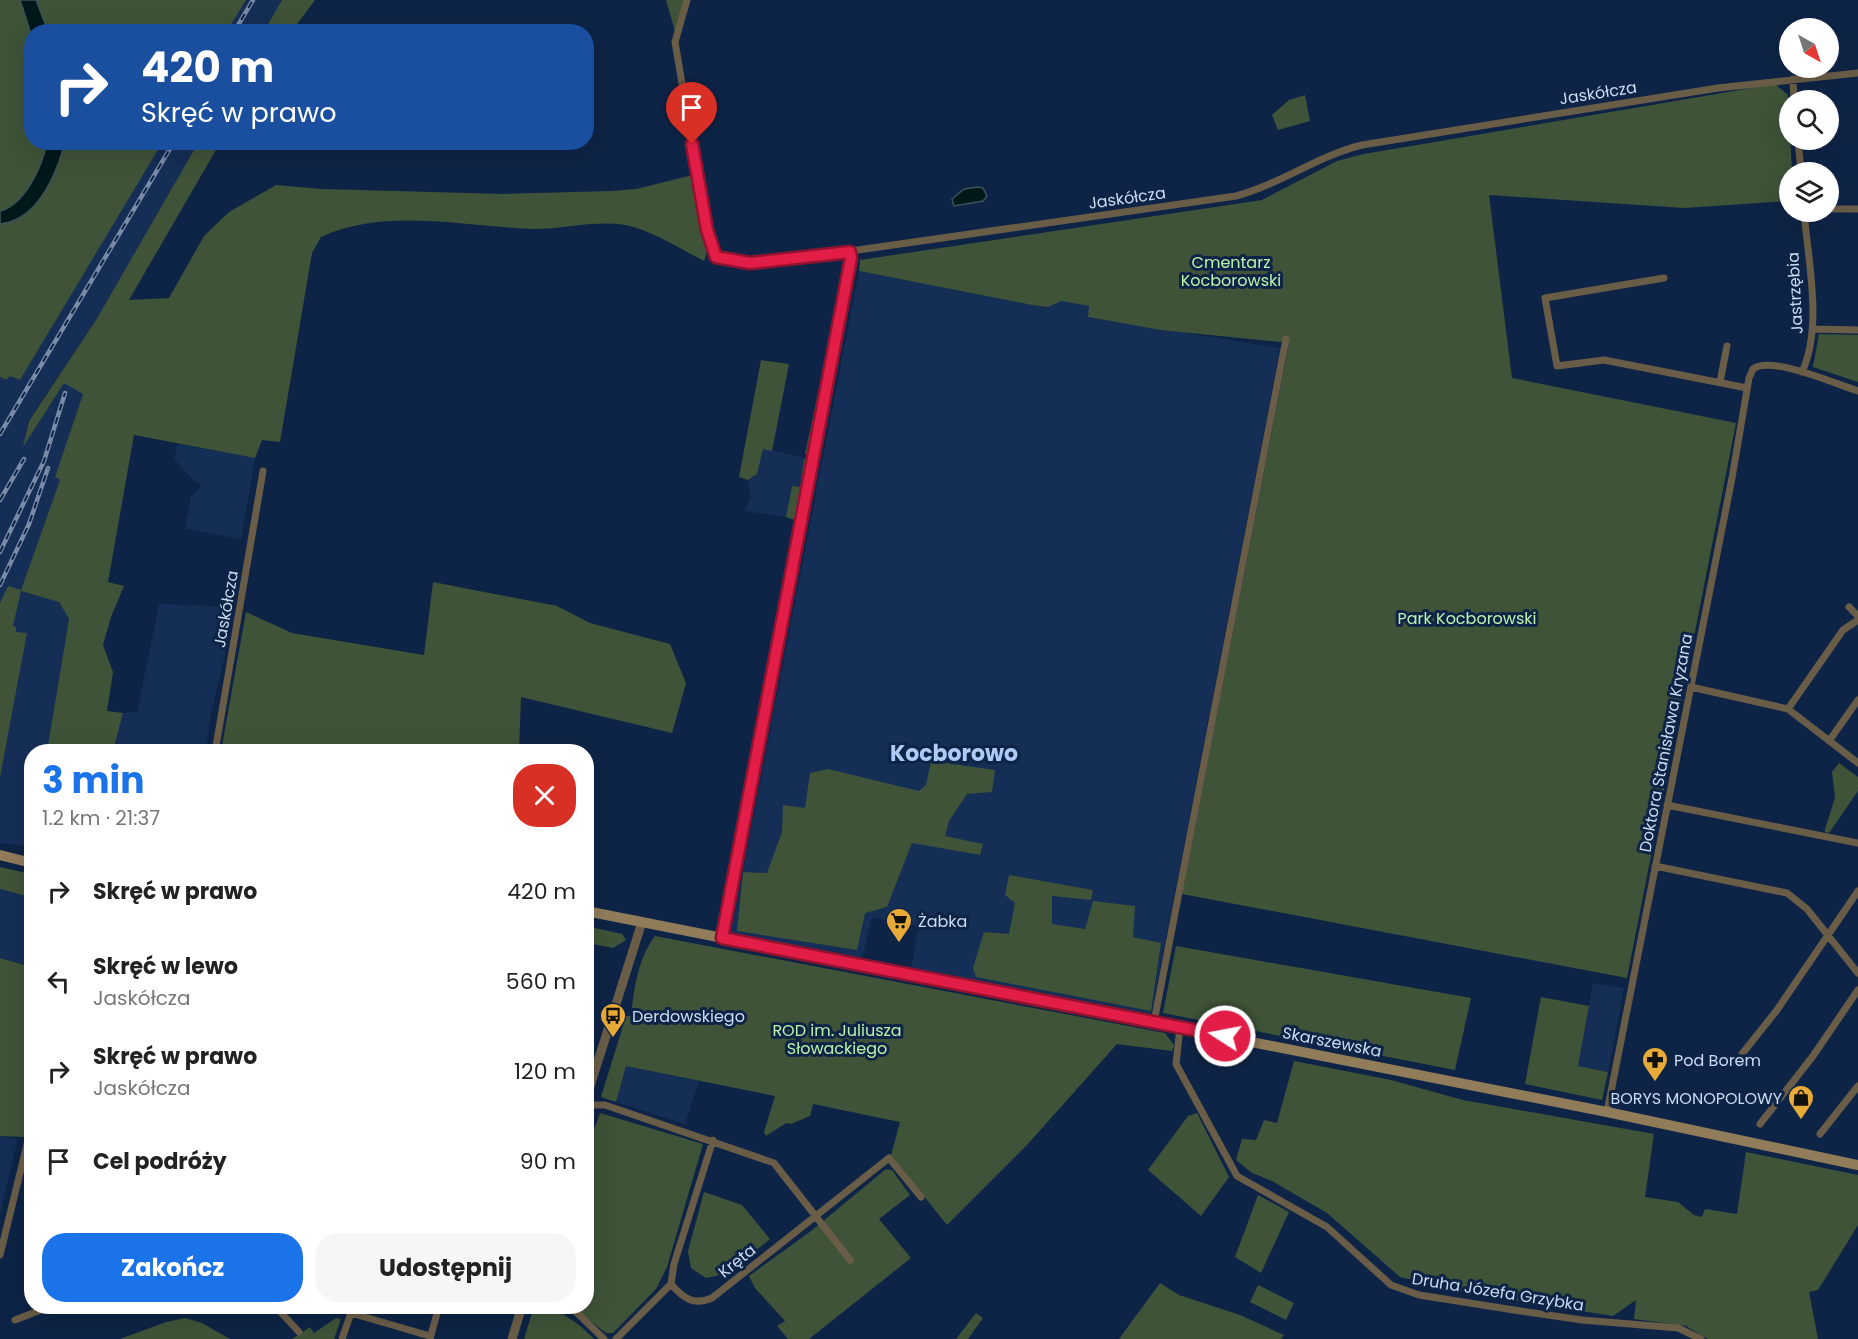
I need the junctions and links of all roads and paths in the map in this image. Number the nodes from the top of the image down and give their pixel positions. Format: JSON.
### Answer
{"nodes":[{"id":1,"x":687,"y":0,"type":"edge"},
{"id":2,"x":1858,"y":73,"type":"edge"},
{"id":3,"x":1793,"y":79,"type":"junction"},
{"id":4,"x":1794,"y":90,"type":"edge"},
{"id":5,"x":1839,"y":209,"type":"edge"},
{"id":6,"x":1858,"y":209,"type":"edge"},
{"id":7,"x":1805,"y":222,"type":"edge"},
{"id":8,"x":850,"y":252,"type":"junction"},
{"id":9,"x":1664,"y":278,"type":"dead end"},
{"id":10,"x":1813,"y":329,"type":"junction"},
{"id":11,"x":1858,"y":330,"type":"edge"},
{"id":12,"x":1286,"y":339,"type":"dead end"},
{"id":13,"x":1727,"y":346,"type":"dead end"},
{"id":14,"x":1802,"y":372,"type":"junction"},
{"id":15,"x":1720,"y":382,"type":"junction"},
{"id":16,"x":1747,"y":388,"type":"junction"},
{"id":17,"x":1858,"y":391,"type":"edge"},
{"id":18,"x":263,"y":471,"type":"dead end"},
{"id":19,"x":1849,"y":607,"type":"dead end"},
{"id":20,"x":1858,"y":618,"type":"edge"},
{"id":21,"x":1691,"y":687,"type":"junction"},
{"id":22,"x":1858,"y":700,"type":"edge"},
{"id":23,"x":1788,"y":709,"type":"junction"},
{"id":24,"x":1829,"y":741,"type":"junction"},
{"id":25,"x":216,"y":744,"type":"edge"},
{"id":26,"x":1858,"y":763,"type":"edge"},
{"id":27,"x":1667,"y":805,"type":"junction"},
{"id":28,"x":1858,"y":843,"type":"edge"},
{"id":29,"x":0,"y":855,"type":"edge"},
{"id":30,"x":24,"y":860,"type":"edge"},
{"id":31,"x":1655,"y":866,"type":"junction"},
{"id":32,"x":1858,"y":891,"type":"edge"},
{"id":33,"x":594,"y":913,"type":"edge"},
{"id":34,"x":642,"y":922,"type":"junction"},
{"id":35,"x":1827,"y":935,"type":"junction"},
{"id":36,"x":722,"y":938,"type":"junction"},
{"id":37,"x":1858,"y":974,"type":"edge"},
{"id":38,"x":1858,"y":990,"type":"edge"},
{"id":39,"x":1154,"y":1022,"type":"junction"},
{"id":40,"x":1180,"y":1027,"type":"junction"},
{"id":41,"x":1742,"y":1054,"type":"dead end"},
{"id":42,"x":594,"y":1074,"type":"edge"},
{"id":43,"x":1858,"y":1086,"type":"edge"},
{"id":44,"x":594,"y":1106,"type":"edge"},
{"id":45,"x":1607,"y":1112,"type":"junction"},
{"id":46,"x":1761,"y":1124,"type":"dead end"},
{"id":47,"x":1820,"y":1134,"type":"dead end"},
{"id":48,"x":712,"y":1140,"type":"junction"},
{"id":49,"x":24,"y":1157,"type":"edge"},
{"id":50,"x":1858,"y":1165,"type":"edge"},
{"id":51,"x":921,"y":1197,"type":"dead end"},
{"id":52,"x":816,"y":1215,"type":"junction"},
{"id":53,"x":0,"y":1255,"type":"edge"},
{"id":54,"x":850,"y":1260,"type":"dead end"},
{"id":55,"x":671,"y":1284,"type":"junction"},
{"id":56,"x":31,"y":1314,"type":"edge"},
{"id":57,"x":282,"y":1314,"type":"edge"},
{"id":58,"x":351,"y":1314,"type":"edge"},
{"id":59,"x":354,"y":1314,"type":"edge"},
{"id":60,"x":437,"y":1314,"type":"edge"},
{"id":61,"x":520,"y":1314,"type":"edge"},
{"id":62,"x":578,"y":1314,"type":"edge"},
{"id":63,"x":15,"y":1320,"type":"dead end"},
{"id":64,"x":299,"y":1332,"type":"dead end"},
{"id":65,"x":430,"y":1337,"type":"edge"},
{"id":66,"x":342,"y":1339,"type":"edge"},
{"id":67,"x":512,"y":1339,"type":"edge"},
{"id":68,"x":604,"y":1339,"type":"edge"},
{"id":69,"x":616,"y":1339,"type":"edge"},
{"id":70,"x":1701,"y":1339,"type":"edge"}],
"edges":[{"from":1,"to":8,"type":"street","name":"Jaskółcza"},
{"from":2,"to":3,"type":"street","name":"Jaskółcza"},
{"from":3,"to":4,"type":"street"},
{"from":3,"to":8,"type":"street","name":"Jaskółcza"},
{"from":5,"to":6,"type":"street"},
{"from":7,"to":10,"type":"street","name":"Jastrzębia"},
{"from":8,"to":36,"type":"street"},
{"from":9,"to":15,"type":"street"},
{"from":10,"to":11,"type":"street"},
{"from":10,"to":14,"type":"street","name":"Jastrzębia"},
{"from":12,"to":39,"type":"street"},
{"from":13,"to":15,"type":"street"},
{"from":14,"to":16,"type":"street","name":"Doktora Stanisława Kryzana"},
{"from":14,"to":17,"type":"street"},
{"from":15,"to":16,"type":"street"},
{"from":16,"to":21,"type":"street","name":"Doktora Stanisława Kryzana"},
{"from":18,"to":25,"type":"street","name":"Jaskółcza"},
{"from":19,"to":20,"type":"street"},
{"from":20,"to":23,"type":"street"},
{"from":21,"to":23,"type":"street"},
{"from":21,"to":27,"type":"street","name":"Doktora Stanisława Kryzana"},
{"from":22,"to":24,"type":"street"},
{"from":23,"to":24,"type":"street"},
{"from":24,"to":26,"type":"street"},
{"from":27,"to":28,"type":"street"},
{"from":27,"to":31,"type":"street","name":"Doktora Stanisława Kryzana"},
{"from":29,"to":30,"type":"main road"},
{"from":31,"to":35,"type":"street"},
{"from":31,"to":45,"type":"street","name":"Doktora Stanisława Kryzana"},
{"from":32,"to":35,"type":"street"},
{"from":33,"to":34,"type":"main road","name":"Skarszewska"},
{"from":34,"to":36,"type":"main road","name":"Skarszewska"},
{"from":34,"to":42,"type":"street"},
{"from":35,"to":37,"type":"street"},
{"from":35,"to":41,"type":"street"},
{"from":36,"to":39,"type":"main road","name":"Skarszewska"},
{"from":38,"to":46,"type":"street"},
{"from":39,"to":40,"type":"main road","name":"Skarszewska"},
{"from":40,"to":45,"type":"main road","name":"Skarszewska"},
{"from":40,"to":70,"type":"street","name":"Druha Józefa Grzybka"},
{"from":43,"to":47,"type":"street"},
{"from":44,"to":48,"type":"street"},
{"from":45,"to":50,"type":"main road","name":"Skarszewska"},
{"from":48,"to":52,"type":"street"},
{"from":48,"to":55,"type":"street"},
{"from":49,"to":53,"type":"street"},
{"from":51,"to":52,"type":"street","name":"Kręta"},
{"from":52,"to":54,"type":"street"},
{"from":52,"to":55,"type":"street","name":"Kręta"},
{"from":55,"to":69,"type":"street"},
{"from":56,"to":63,"type":"street"},
{"from":57,"to":64,"type":"street"},
{"from":58,"to":66,"type":"street"},
{"from":59,"to":65,"type":"street"},
{"from":60,"to":65,"type":"street"},
{"from":61,"to":67,"type":"street"},
{"from":62,"to":68,"type":"street"}]}
